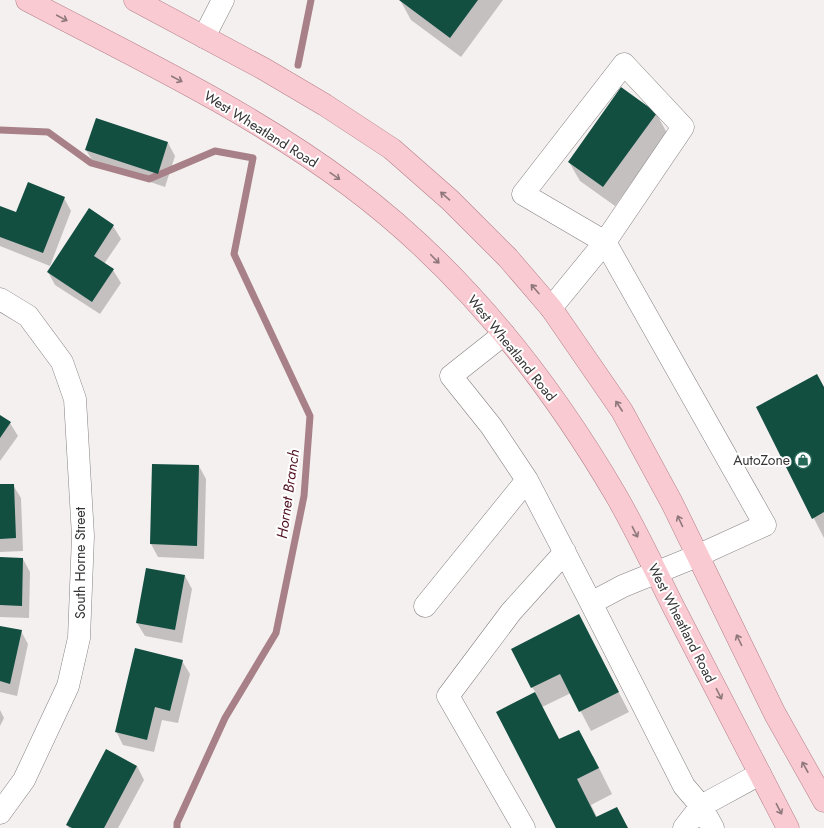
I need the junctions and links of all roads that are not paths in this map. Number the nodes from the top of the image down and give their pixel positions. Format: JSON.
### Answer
{"nodes":[{"id":1,"x":27,"y":0,"type":"edge"},
{"id":2,"x":135,"y":0,"type":"edge"},
{"id":3,"x":223,"y":0,"type":"edge"},
{"id":4,"x":204,"y":37,"type":"junction"},
{"id":5,"x":605,"y":242,"type":"junction"},
{"id":6,"x":0,"y":299,"type":"edge"},
{"id":7,"x":552,"y":308,"type":"junction"},
{"id":8,"x":504,"y":334,"type":"junction"},
{"id":9,"x":527,"y":480,"type":"junction"},
{"id":10,"x":565,"y":552,"type":"junction"},
{"id":11,"x":697,"y":556,"type":"junction"},
{"id":12,"x":656,"y":572,"type":"junction"},
{"id":13,"x":591,"y":603,"type":"junction"},
{"id":14,"x":425,"y":606,"type":"dead end"},
{"id":15,"x":760,"y":774,"type":"junction"},
{"id":16,"x":824,"y":801,"type":"edge"},
{"id":17,"x":702,"y":806,"type":"junction"},
{"id":18,"x":0,"y":813,"type":"edge"},
{"id":19,"x":524,"y":828,"type":"edge"},
{"id":20,"x":684,"y":828,"type":"edge"},
{"id":21,"x":713,"y":828,"type":"edge"},
{"id":22,"x":788,"y":828,"type":"edge"}],
"edges":[{"from":1,"to":8,"type":"main road","name":"West Wheatland Road","one_way":true},
{"from":2,"to":4,"type":"main road"},
{"from":3,"to":4,"type":"street"},
{"from":7,"to":4,"type":"main road","one_way":true},
{"from":5,"to":5,"type":"street"},
{"from":5,"to":7,"type":"street"},
{"from":5,"to":11,"type":"street"},
{"from":6,"to":18,"type":"street","name":"South Horne Street"},
{"from":11,"to":7,"type":"main road","one_way":true},
{"from":8,"to":9,"type":"street"},
{"from":8,"to":12,"type":"main road","name":"West Wheatland Road","one_way":true},
{"from":9,"to":10,"type":"street"},
{"from":9,"to":14,"type":"street"},
{"from":10,"to":13,"type":"street"},
{"from":10,"to":19,"type":"street"},
{"from":11,"to":12,"type":"street"},
{"from":16,"to":11,"type":"main road","one_way":true},
{"from":12,"to":13,"type":"street"},
{"from":12,"to":15,"type":"main road","name":"West Wheatland Road","one_way":true},
{"from":13,"to":17,"type":"street"},
{"from":15,"to":17,"type":"street"},
{"from":15,"to":22,"type":"main road","name":"West Wheatland Road","one_way":true},
{"from":17,"to":20,"type":"street"},
{"from":17,"to":21,"type":"street"}]}
